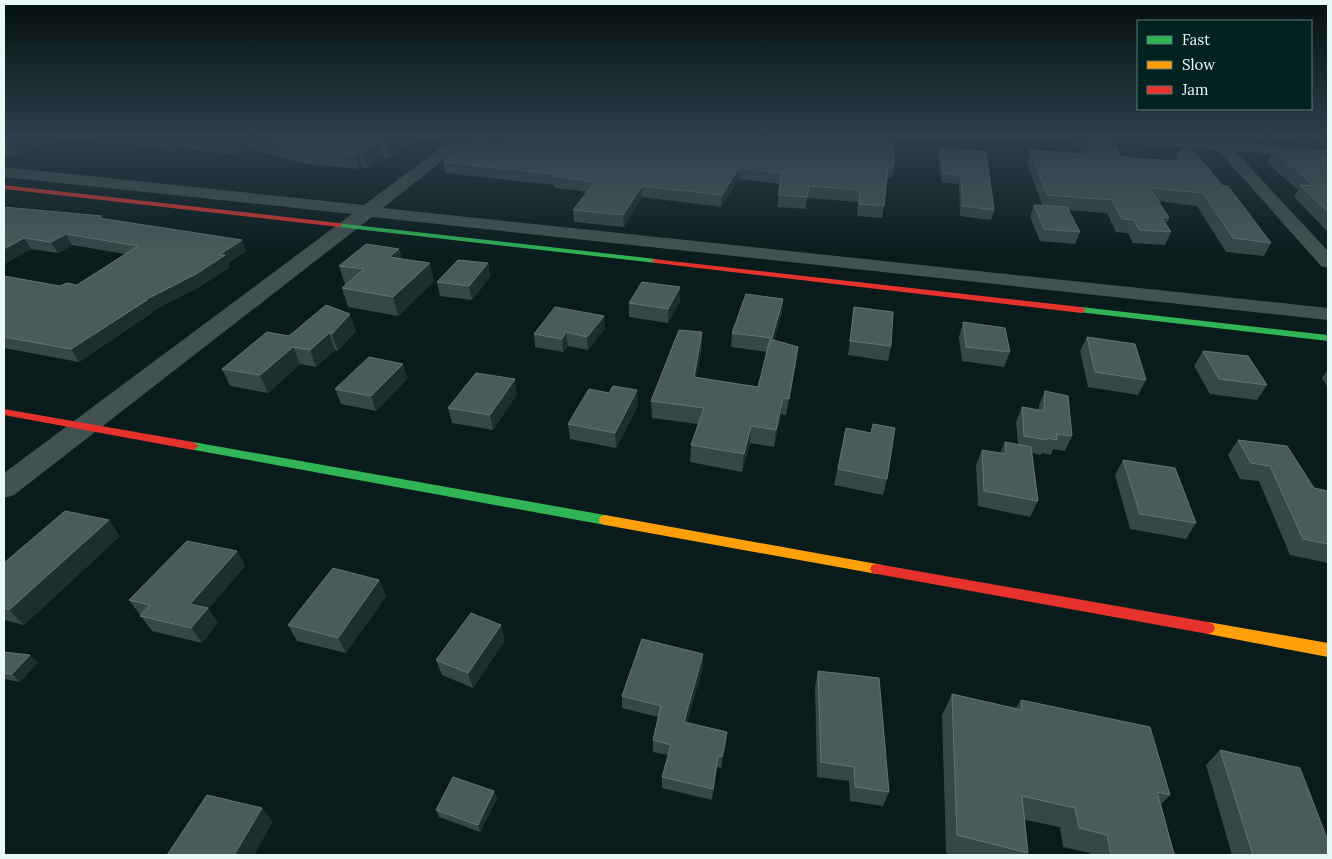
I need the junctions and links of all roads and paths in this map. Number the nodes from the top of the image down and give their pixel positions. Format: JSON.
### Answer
{"nodes":[{"id":1,"x":50,"y":177,"type":"edge"},
{"id":2,"x":414,"y":177,"type":"edge"},
{"id":3,"x":1249,"y":177,"type":"edge"},
{"id":4,"x":95,"y":182,"type":"junction"},
{"id":5,"x":4,"y":187,"type":"edge"},
{"id":6,"x":69,"y":195,"type":"junction"},
{"id":7,"x":368,"y":212,"type":"junction"},
{"id":8,"x":347,"y":227,"type":"junction"},
{"id":9,"x":647,"y":242,"type":"junction"},
{"id":10,"x":637,"y":260,"type":"junction"},
{"id":11,"x":1328,"y":262,"type":"edge"},
{"id":12,"x":994,"y":279,"type":"junction"},
{"id":13,"x":998,"y":301,"type":"junction"},
{"id":14,"x":1328,"y":314,"type":"edge"},
{"id":15,"x":1328,"y":338,"type":"edge"},
{"id":16,"x":4,"y":412,"type":"edge"},
{"id":17,"x":85,"y":425,"type":"junction"},
{"id":18,"x":4,"y":488,"type":"edge"},
{"id":19,"x":1328,"y":650,"type":"edge"}],
"edges":[{"from":1,"to":4,"type":"street"},
{"from":2,"to":7,"type":"street"},
{"from":3,"to":11,"type":"street"},
{"from":4,"to":6,"type":"street"},
{"from":4,"to":7,"type":"street"},
{"from":5,"to":6,"type":"street"},
{"from":6,"to":8,"type":"street"},
{"from":7,"to":8,"type":"street"},
{"from":7,"to":9,"type":"street"},
{"from":8,"to":10,"type":"street"},
{"from":8,"to":17,"type":"street"},
{"from":9,"to":10,"type":"street"},
{"from":9,"to":12,"type":"street"},
{"from":10,"to":13,"type":"street"},
{"from":12,"to":13,"type":"street"},
{"from":12,"to":14,"type":"street"},
{"from":13,"to":15,"type":"street"},
{"from":16,"to":17,"type":"street"},
{"from":17,"to":18,"type":"street"},
{"from":17,"to":19,"type":"street"}]}
